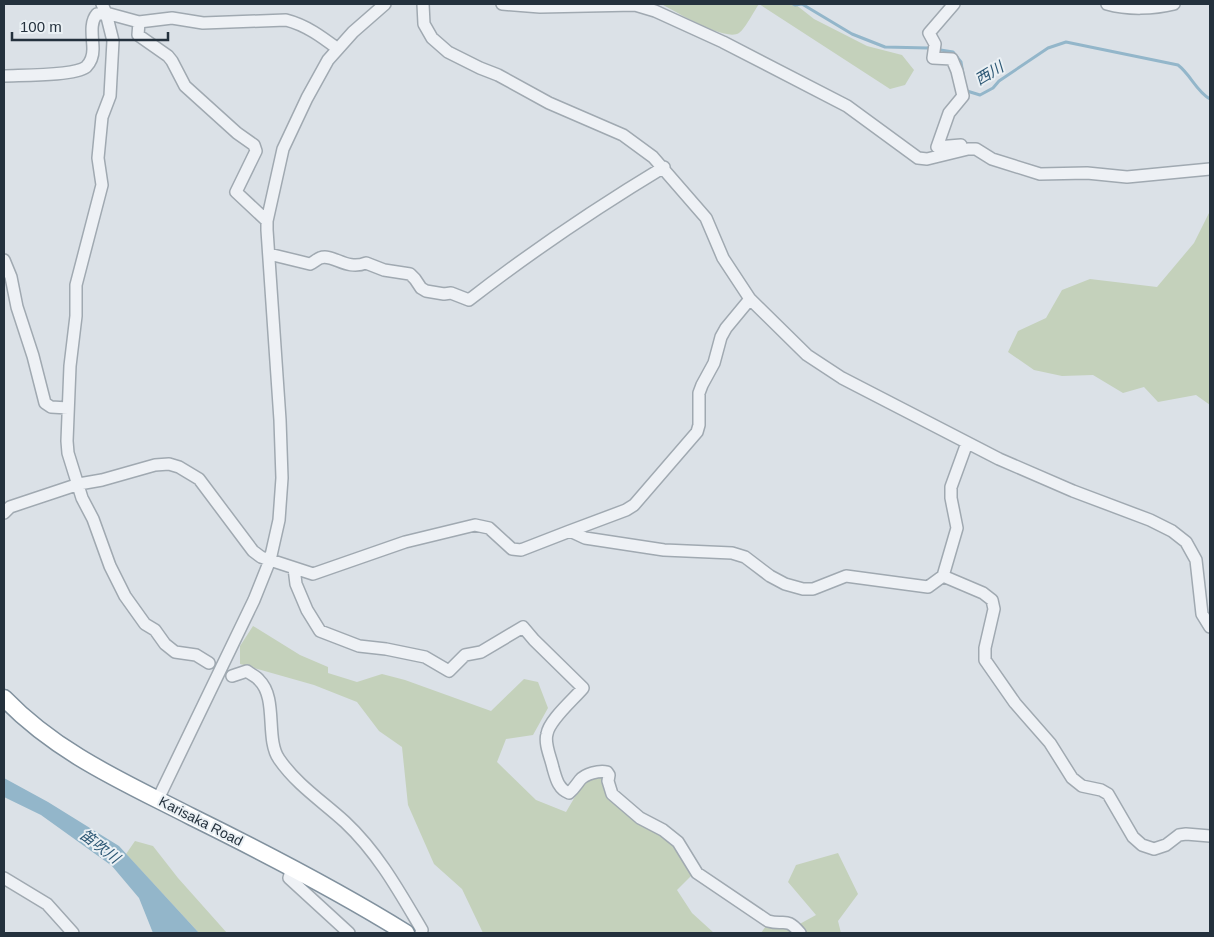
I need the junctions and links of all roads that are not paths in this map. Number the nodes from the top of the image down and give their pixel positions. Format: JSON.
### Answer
{"nodes":[{"id":1,"x":385,"y":4,"type":"edge"},
{"id":2,"x":423,"y":4,"type":"edge"},
{"id":3,"x":502,"y":4,"type":"edge"},
{"id":4,"x":954,"y":4,"type":"edge"},
{"id":5,"x":1108,"y":4,"type":"edge"},
{"id":6,"x":1174,"y":4,"type":"edge"},
{"id":7,"x":104,"y":8,"type":"edge"},
{"id":8,"x":139,"y":22,"type":"junction"},
{"id":9,"x":338,"y":49,"type":"junction"},
{"id":10,"x":4,"y":76,"type":"edge"},
{"id":11,"x":968,"y":149,"type":"junction"},
{"id":12,"x":664,"y":167,"type":"junction"},
{"id":13,"x":1210,"y":169,"type":"edge"},
{"id":14,"x":267,"y":220,"type":"junction"},
{"id":15,"x":269,"y":254,"type":"junction"},
{"id":16,"x":4,"y":260,"type":"edge"},
{"id":17,"x":750,"y":299,"type":"junction"},
{"id":18,"x":68,"y":408,"type":"junction"},
{"id":19,"x":966,"y":444,"type":"junction"},
{"id":20,"x":79,"y":484,"type":"junction"},
{"id":21,"x":4,"y":513,"type":"edge"},
{"id":22,"x":570,"y":531,"type":"junction"},
{"id":23,"x":270,"y":560,"type":"junction"},
{"id":24,"x":294,"y":568,"type":"junction"},
{"id":25,"x":943,"y":576,"type":"junction"},
{"id":26,"x":1210,"y":627,"type":"edge"},
{"id":27,"x":209,"y":663,"type":"dead end"},
{"id":28,"x":232,"y":676,"type":"dead end"},
{"id":29,"x":4,"y":698,"type":"edge"},
{"id":30,"x":158,"y":799,"type":"junction"},
{"id":31,"x":1210,"y":836,"type":"edge"},
{"id":32,"x":292,"y":867,"type":"junction"},
{"id":33,"x":4,"y":878,"type":"edge"},
{"id":34,"x":73,"y":933,"type":"edge"},
{"id":35,"x":349,"y":933,"type":"edge"},
{"id":36,"x":406,"y":933,"type":"edge"},
{"id":37,"x":421,"y":933,"type":"edge"},
{"id":38,"x":800,"y":933,"type":"edge"}],
"edges":[{"from":1,"to":9,"type":"street"},
{"from":2,"to":12,"type":"street"},
{"from":3,"to":11,"type":"street"},
{"from":4,"to":11,"type":"street"},
{"from":5,"to":6,"type":"street"},
{"from":7,"to":8,"type":"street"},
{"from":7,"to":10,"type":"street"},
{"from":7,"to":18,"type":"street"},
{"from":8,"to":9,"type":"street"},
{"from":8,"to":14,"type":"street"},
{"from":9,"to":14,"type":"street"},
{"from":11,"to":13,"type":"street"},
{"from":12,"to":15,"type":"street"},
{"from":12,"to":17,"type":"street"},
{"from":14,"to":15,"type":"street"},
{"from":15,"to":23,"type":"street"},
{"from":16,"to":18,"type":"street"},
{"from":17,"to":19,"type":"street"},
{"from":17,"to":22,"type":"street"},
{"from":18,"to":20,"type":"street"},
{"from":19,"to":25,"type":"street"},
{"from":19,"to":26,"type":"street"},
{"from":20,"to":21,"type":"street"},
{"from":20,"to":23,"type":"street"},
{"from":20,"to":27,"type":"street"},
{"from":22,"to":24,"type":"street"},
{"from":22,"to":25,"type":"street"},
{"from":23,"to":24,"type":"street"},
{"from":23,"to":30,"type":"street"},
{"from":24,"to":38,"type":"street"},
{"from":25,"to":31,"type":"street"},
{"from":28,"to":37,"type":"street"},
{"from":29,"to":30,"type":"highway","name":"Karisaka Road"},
{"from":30,"to":32,"type":"highway","name":"Karisaka Road"},
{"from":32,"to":35,"type":"street"},
{"from":32,"to":36,"type":"highway","name":"Karisaka Road"},
{"from":33,"to":34,"type":"street"}]}
